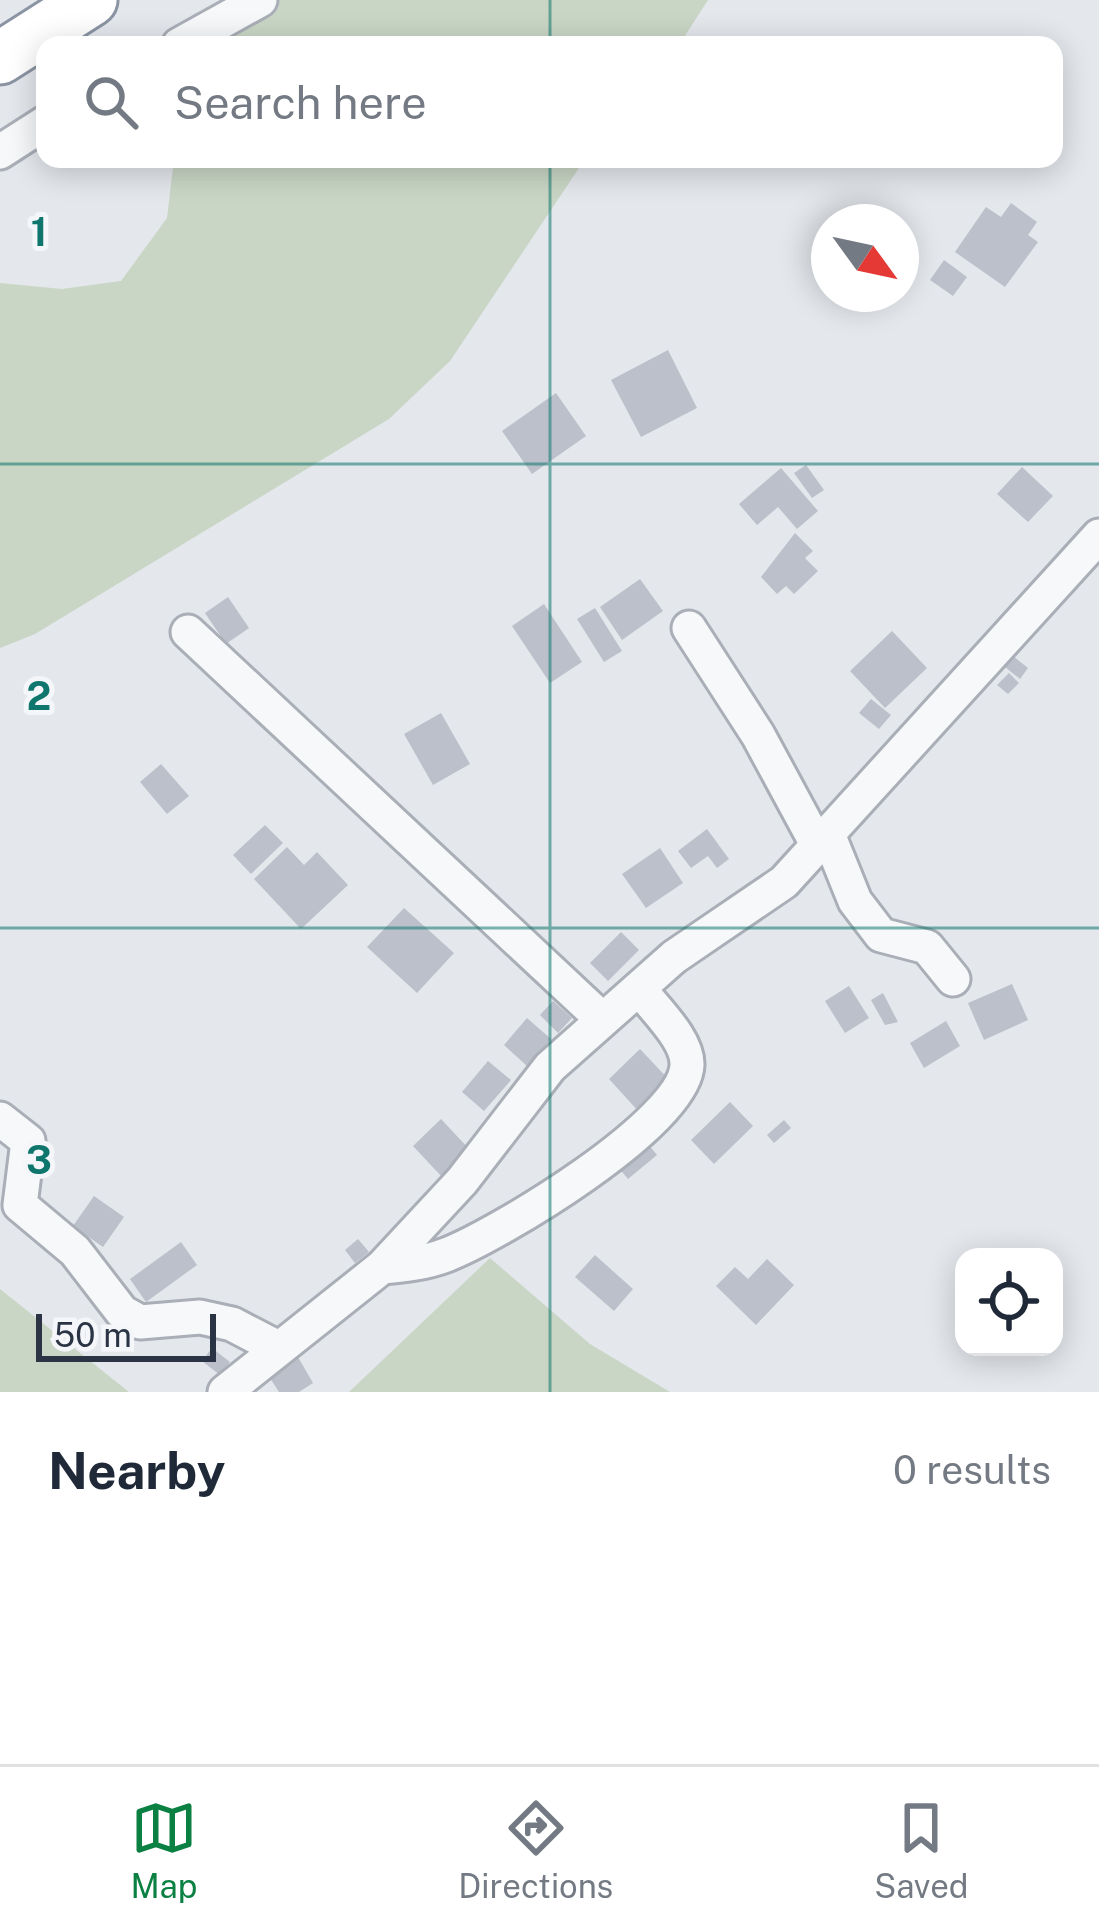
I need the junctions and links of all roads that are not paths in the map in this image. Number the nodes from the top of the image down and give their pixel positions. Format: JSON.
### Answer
{"nodes":[{"id":1,"x":91,"y":0,"type":"edge"},
{"id":2,"x":260,"y":0,"type":"edge"},
{"id":3,"x":194,"y":36,"type":"edge"},
{"id":4,"x":0,"y":58,"type":"edge"},
{"id":5,"x":36,"y":129,"type":"edge"},
{"id":6,"x":0,"y":152,"type":"edge"},
{"id":7,"x":1099,"y":536,"type":"edge"},
{"id":8,"x":689,"y":628,"type":"dead end"},
{"id":9,"x":188,"y":632,"type":"dead end"},
{"id":10,"x":823,"y":840,"type":"junction"},
{"id":11,"x":953,"y":979,"type":"dead end"},
{"id":12,"x":639,"y":988,"type":"junction"},
{"id":13,"x":603,"y":1020,"type":"junction"},
{"id":14,"x":0,"y":1119,"type":"edge"},
{"id":15,"x":382,"y":1267,"type":"junction"},
{"id":16,"x":278,"y":1348,"type":"junction"},
{"id":17,"x":225,"y":1392,"type":"edge"}],
"edges":[{"from":1,"to":4,"type":"highway"},
{"from":2,"to":3,"type":"street"},
{"from":5,"to":6,"type":"street"},
{"from":7,"to":10,"type":"street"},
{"from":8,"to":10,"type":"street"},
{"from":9,"to":13,"type":"street"},
{"from":10,"to":11,"type":"street"},
{"from":10,"to":12,"type":"street"},
{"from":12,"to":13,"type":"street"},
{"from":12,"to":15,"type":"street"},
{"from":13,"to":15,"type":"street"},
{"from":14,"to":16,"type":"street"},
{"from":15,"to":16,"type":"street"},
{"from":16,"to":17,"type":"street"}]}
